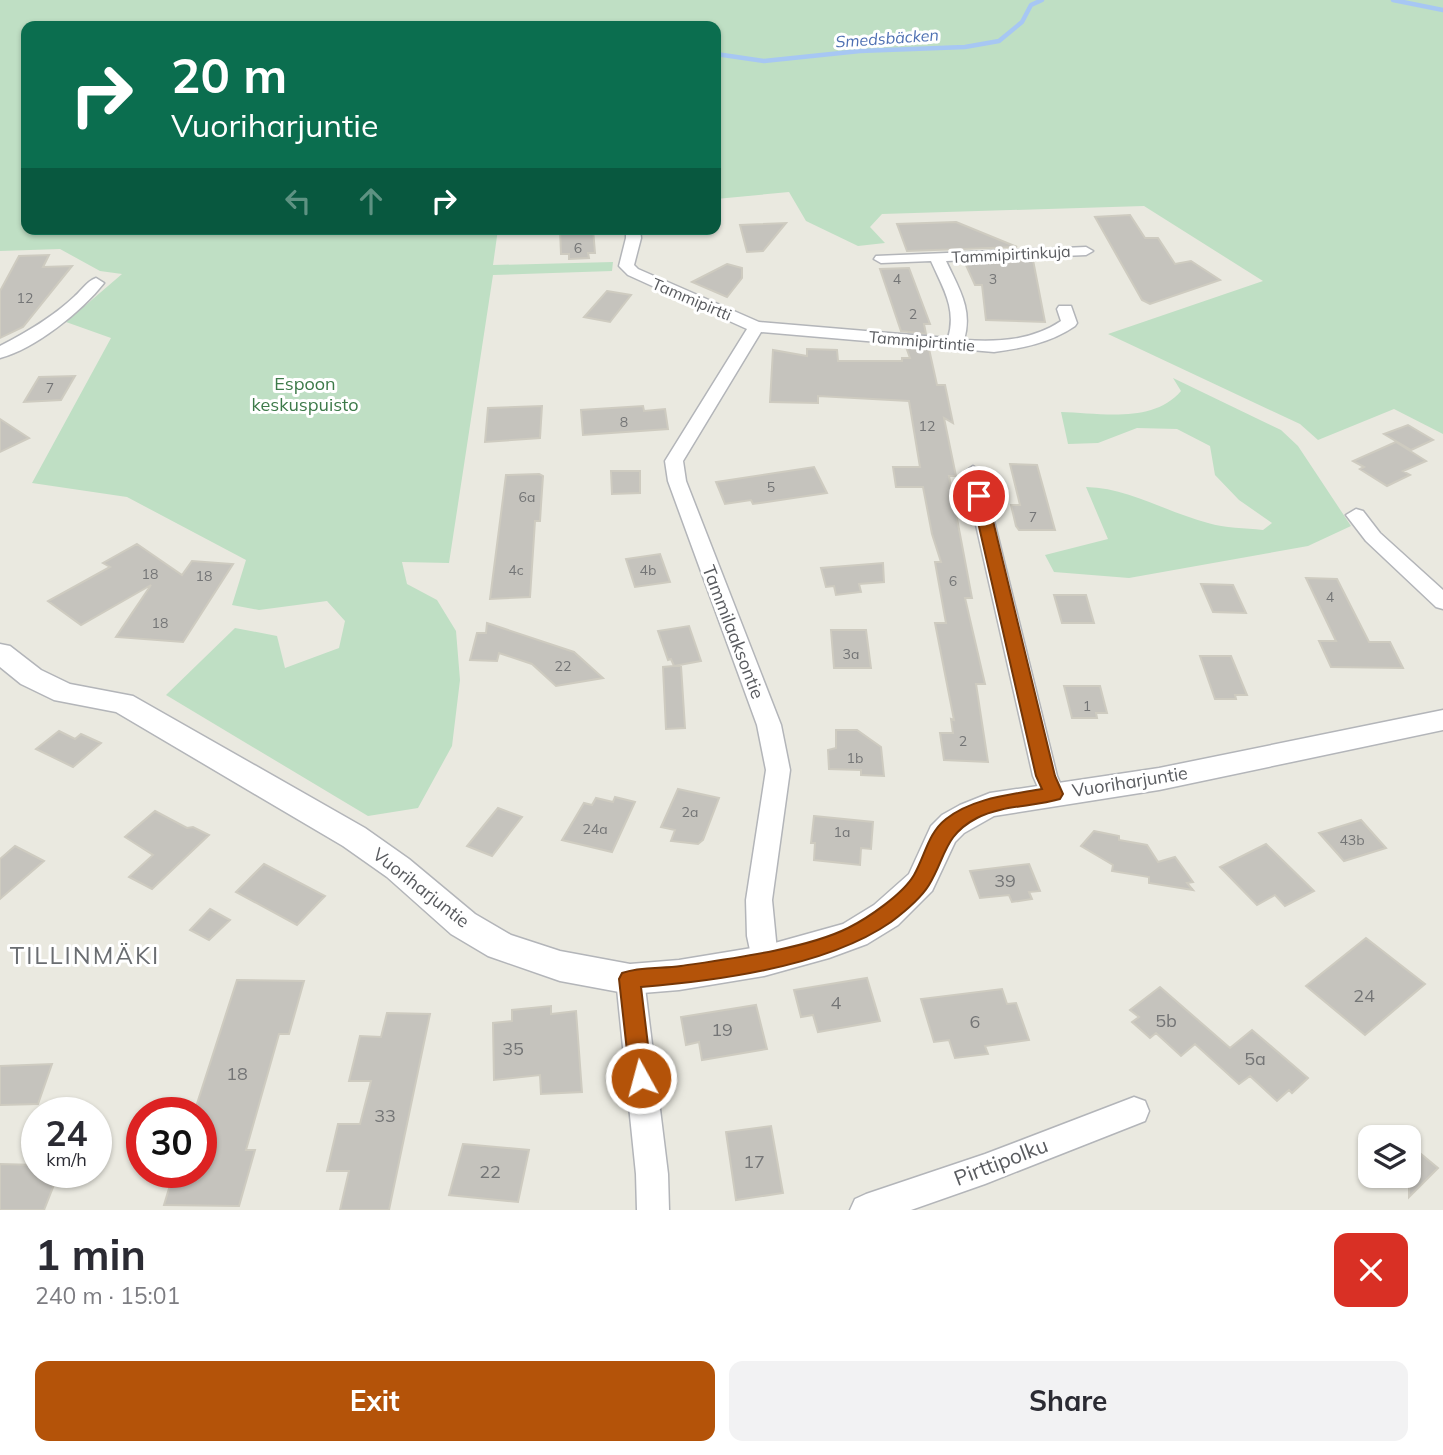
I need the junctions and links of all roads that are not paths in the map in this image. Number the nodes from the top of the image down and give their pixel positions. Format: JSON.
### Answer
{"nodes":[{"id":1,"x":635,"y":235,"type":"edge"},
{"id":2,"x":1086,"y":251,"type":"dead end"},
{"id":3,"x":937,"y":258,"type":"junction"},
{"id":4,"x":881,"y":260,"type":"dead end"},
{"id":5,"x":96,"y":283,"type":"dead end"},
{"id":6,"x":1065,"y":309,"type":"dead end"},
{"id":7,"x":757,"y":327,"type":"junction"},
{"id":8,"x":954,"y":344,"type":"junction"},
{"id":9,"x":0,"y":353,"type":"edge"},
{"id":10,"x":973,"y":472,"type":"dead end"},
{"id":11,"x":1356,"y":515,"type":"dead end"},
{"id":12,"x":1443,"y":602,"type":"edge"},
{"id":13,"x":4,"y":662,"type":"edge"},
{"id":14,"x":1443,"y":720,"type":"edge"},
{"id":15,"x":1053,"y":794,"type":"junction"},
{"id":16,"x":764,"y":961,"type":"junction"},
{"id":17,"x":630,"y":979,"type":"junction"},
{"id":18,"x":1134,"y":1111,"type":"dead end"},
{"id":19,"x":653,"y":1210,"type":"edge"},
{"id":20,"x":866,"y":1210,"type":"edge"}],
"edges":[{"from":1,"to":7,"type":"street","name":"Tammipirtti"},
{"from":2,"to":3,"type":"street","name":"Tammipirtinkuja"},
{"from":3,"to":4,"type":"street","name":"Tammipirtinkuja"},
{"from":3,"to":8,"type":"street","name":"Tammipirtinkuja"},
{"from":5,"to":9,"type":"street"},
{"from":6,"to":8,"type":"street","name":"Tammipirtintie"},
{"from":7,"to":8,"type":"street","name":"Tammipirtintie"},
{"from":7,"to":16,"type":"street","name":"Tammilaaksontie"},
{"from":10,"to":15,"type":"street"},
{"from":11,"to":12,"type":"street"},
{"from":13,"to":17,"type":"street","name":"Vuoriharjuntie"},
{"from":14,"to":15,"type":"street","name":"Vuoriharjuntie"},
{"from":15,"to":16,"type":"street","name":"Vuoriharjuntie"},
{"from":16,"to":17,"type":"street","name":"Vuoriharjuntie"},
{"from":17,"to":19,"type":"street"},
{"from":18,"to":20,"type":"street","name":"Pirttipolku"}]}
